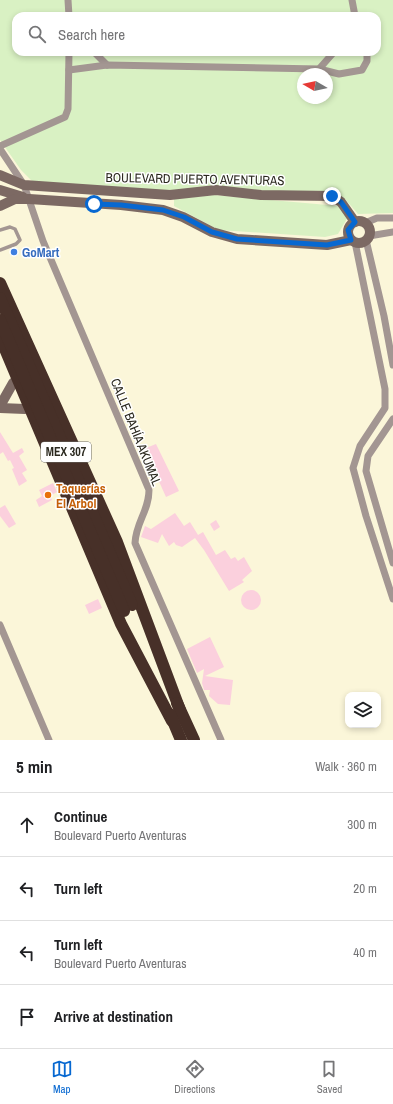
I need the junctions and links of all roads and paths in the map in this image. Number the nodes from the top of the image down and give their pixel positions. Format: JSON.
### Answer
{"nodes":[{"id":1,"x":68,"y":0,"type":"edge"},
{"id":2,"x":352,"y":0,"type":"edge"},
{"id":3,"x":69,"y":12,"type":"edge"},
{"id":4,"x":354,"y":12,"type":"edge"},
{"id":5,"x":69,"y":56,"type":"edge"},
{"id":6,"x":98,"y":56,"type":"edge"},
{"id":7,"x":330,"y":56,"type":"edge"},
{"id":8,"x":367,"y":56,"type":"edge"},
{"id":9,"x":107,"y":65,"type":"junction"},
{"id":10,"x":320,"y":68,"type":"edge"},
{"id":11,"x":297,"y":69,"type":"edge"},
{"id":12,"x":69,"y":70,"type":"junction"},
{"id":13,"x":333,"y":72,"type":"edge"},
{"id":14,"x":0,"y":148,"type":"edge"},
{"id":15,"x":0,"y":175,"type":"edge"},
{"id":16,"x":24,"y":185,"type":"junction"},
{"id":17,"x":0,"y":190,"type":"edge"},
{"id":18,"x":29,"y":199,"type":"junction"},
{"id":19,"x":0,"y":206,"type":"edge"},
{"id":20,"x":393,"y":218,"type":"edge"},
{"id":21,"x":360,"y":222,"type":"junction"},
{"id":22,"x":0,"y":230,"type":"edge"},
{"id":23,"x":393,"y":232,"type":"edge"},
{"id":24,"x":368,"y":238,"type":"junction"},
{"id":25,"x":353,"y":241,"type":"junction"},
{"id":26,"x":0,"y":250,"type":"edge"},
{"id":27,"x":0,"y":283,"type":"edge"},
{"id":28,"x":0,"y":298,"type":"edge"},
{"id":29,"x":0,"y":320,"type":"edge"},
{"id":30,"x":0,"y":338,"type":"edge"},
{"id":31,"x":389,"y":342,"type":"junction"},
{"id":32,"x":377,"y":345,"type":"junction"},
{"id":33,"x":393,"y":365,"type":"edge"},
{"id":34,"x":40,"y":371,"type":"junction"},
{"id":35,"x":18,"y":378,"type":"junction"},
{"id":36,"x":49,"y":392,"type":"junction"},
{"id":37,"x":0,"y":407,"type":"edge"},
{"id":38,"x":30,"y":407,"type":"junction"},
{"id":39,"x":393,"y":418,"type":"edge"},
{"id":40,"x":393,"y":562,"type":"edge"},
{"id":41,"x":382,"y":565,"type":"junction"},
{"id":42,"x":393,"y":599,"type":"edge"},
{"id":43,"x":128,"y":608,"type":"junction"},
{"id":44,"x":0,"y":625,"type":"edge"},
{"id":45,"x":180,"y":710,"type":"junction"},
{"id":46,"x":172,"y":721,"type":"junction"},
{"id":47,"x":49,"y":740,"type":"edge"},
{"id":48,"x":181,"y":740,"type":"edge"},
{"id":49,"x":194,"y":740,"type":"edge"},
{"id":50,"x":221,"y":740,"type":"edge"}],
"edges":[{"from":1,"to":3,"type":"street"},
{"from":2,"to":4,"type":"street"},
{"from":5,"to":12,"type":"street"},
{"from":6,"to":9,"type":"street"},
{"from":7,"to":10,"type":"street"},
{"from":8,"to":13,"type":"street"},
{"from":9,"to":11,"type":"street"},
{"from":9,"to":12,"type":"street"},
{"from":12,"to":14,"type":"street"},
{"from":14,"to":16,"type":"street","name":"CALLE BAHÍA AKUMAL"},
{"from":15,"to":16,"type":"street","name":"BOULEVARD PUERTO AVENTURAS"},
{"from":16,"to":18,"type":"street","name":"CALLE BAHÍA AKUMAL"},
{"from":16,"to":21,"type":"street","name":"BOULEVARD PUERTO AVENTURAS"},
{"from":17,"to":18,"type":"street","name":"BOULEVARD PUERTO AVENTURAS"},
{"from":18,"to":19,"type":"street","name":"BOULEVARD PUERTO AVENTURAS"},
{"from":18,"to":25,"type":"street","name":"BOULEVARD PUERTO AVENTURAS"},
{"from":18,"to":50,"type":"street","name":"CALLE BAHÍA AKUMAL"},
{"from":20,"to":21,"type":"street"},
{"from":21,"to":24,"type":"street"},
{"from":21,"to":25,"type":"street"},
{"from":22,"to":26,"type":"lane"},
{"from":23,"to":24,"type":"street"},
{"from":24,"to":25,"type":"street"},
{"from":24,"to":31,"type":"street"},
{"from":25,"to":32,"type":"street"},
{"from":27,"to":34,"type":"highway"},
{"from":28,"to":43,"type":"highway","number":"MEX 307","bridge":true},
{"from":29,"to":43,"type":"highway","number":"MEX 307","bridge":true},
{"from":30,"to":35,"type":"highway"},
{"from":31,"to":32,"type":"street"},
{"from":31,"to":33,"type":"street"},
{"from":32,"to":41,"type":"street"},
{"from":34,"to":35,"type":"street"},
{"from":34,"to":36,"type":"highway"},
{"from":35,"to":37,"type":"street"},
{"from":35,"to":38,"type":"highway"},
{"from":36,"to":38,"type":"street"},
{"from":36,"to":45,"type":"highway"},
{"from":37,"to":38,"type":"street"},
{"from":38,"to":46,"type":"highway"},
{"from":39,"to":40,"type":"street"},
{"from":40,"to":41,"type":"street"},
{"from":41,"to":42,"type":"street"},
{"from":43,"to":45,"type":"highway","number":"MEX 307"},
{"from":43,"to":46,"type":"highway","number":"MEX 307"},
{"from":44,"to":47,"type":"street"},
{"from":45,"to":49,"type":"highway","number":"MEX 307"},
{"from":46,"to":48,"type":"highway","number":"MEX 307"}]}
